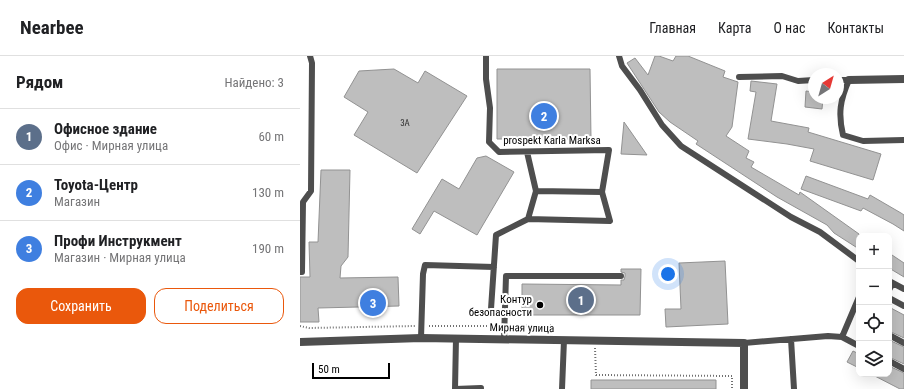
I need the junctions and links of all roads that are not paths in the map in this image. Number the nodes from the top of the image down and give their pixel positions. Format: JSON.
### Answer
{"nodes":[{"id":1,"x":310,"y":56,"type":"edge"},
{"id":2,"x":486,"y":56,"type":"edge"},
{"id":3,"x":619,"y":56,"type":"edge"},
{"id":4,"x":739,"y":77,"type":"dead end"},
{"id":5,"x":904,"y":79,"type":"edge"},
{"id":6,"x":808,"y":80,"type":"edge"},
{"id":7,"x":844,"y":80,"type":"edge"},
{"id":8,"x":849,"y":80,"type":"junction"},
{"id":9,"x":904,"y":140,"type":"edge"},
{"id":10,"x":528,"y":152,"type":"junction"},
{"id":11,"x":536,"y":191,"type":"junction"},
{"id":12,"x":602,"y":192,"type":"junction"},
{"id":13,"x":528,"y":219,"type":"junction"},
{"id":14,"x":856,"y":259,"type":"edge"},
{"id":15,"x":494,"y":267,"type":"junction"},
{"id":16,"x":300,"y":272,"type":"edge"},
{"id":17,"x":621,"y":276,"type":"dead end"},
{"id":18,"x":892,"y":283,"type":"edge"},
{"id":19,"x":904,"y":289,"type":"edge"},
{"id":20,"x":892,"y":300,"type":"edge"},
{"id":21,"x":856,"y":304,"type":"edge"},
{"id":22,"x":904,"y":306,"type":"edge"},
{"id":23,"x":491,"y":309,"type":"dead end"},
{"id":24,"x":842,"y":337,"type":"junction"},
{"id":25,"x":892,"y":337,"type":"edge"},
{"id":26,"x":421,"y":338,"type":"junction"},
{"id":27,"x":456,"y":338,"type":"junction"},
{"id":28,"x":504,"y":339,"type":"junction"},
{"id":29,"x":791,"y":339,"type":"junction"},
{"id":30,"x":564,"y":340,"type":"junction"},
{"id":31,"x":300,"y":342,"type":"edge"},
{"id":32,"x":744,"y":342,"type":"junction"},
{"id":33,"x":904,"y":343,"type":"edge"},
{"id":34,"x":856,"y":344,"type":"edge"},
{"id":35,"x":892,"y":363,"type":"edge"},
{"id":36,"x":904,"y":369,"type":"edge"},
{"id":37,"x":481,"y":388,"type":"edge"},
{"id":38,"x":562,"y":389,"type":"edge"},
{"id":39,"x":744,"y":389,"type":"edge"},
{"id":40,"x":794,"y":389,"type":"edge"}],
"edges":[{"from":1,"to":16,"type":"lane"},
{"from":2,"to":10,"type":"lane","name":"prospekt Karla Marksa"},
{"from":3,"to":14,"type":"lane"},
{"from":4,"to":6,"type":"lane"},
{"from":5,"to":8,"type":"street"},
{"from":7,"to":8,"type":"lane"},
{"from":8,"to":9,"type":"lane"},
{"from":10,"to":11,"type":"lane"},
{"from":10,"to":12,"type":"lane","name":"prospekt Karla Marksa"},
{"from":11,"to":12,"type":"lane"},
{"from":11,"to":13,"type":"lane"},
{"from":12,"to":13,"type":"lane"},
{"from":13,"to":15,"type":"lane"},
{"from":15,"to":23,"type":"lane"},
{"from":15,"to":26,"type":"lane"},
{"from":17,"to":28,"type":"lane"},
{"from":18,"to":19,"type":"lane"},
{"from":20,"to":22,"type":"lane"},
{"from":21,"to":24,"type":"lane"},
{"from":24,"to":29,"type":"lane"},
{"from":24,"to":34,"type":"lane"},
{"from":25,"to":33,"type":"lane"},
{"from":26,"to":27,"type":"street","name":"Мирная улица"},
{"from":26,"to":31,"type":"street","name":"Мирная улица"},
{"from":27,"to":28,"type":"street","name":"Мирная улица"},
{"from":27,"to":37,"type":"lane"},
{"from":28,"to":30,"type":"street","name":"Мирная улица"},
{"from":29,"to":32,"type":"lane"},
{"from":29,"to":40,"type":"lane"},
{"from":30,"to":32,"type":"street","name":"Мирная улица"},
{"from":30,"to":38,"type":"lane"},
{"from":32,"to":39,"type":"street"},
{"from":35,"to":36,"type":"lane"}]}
